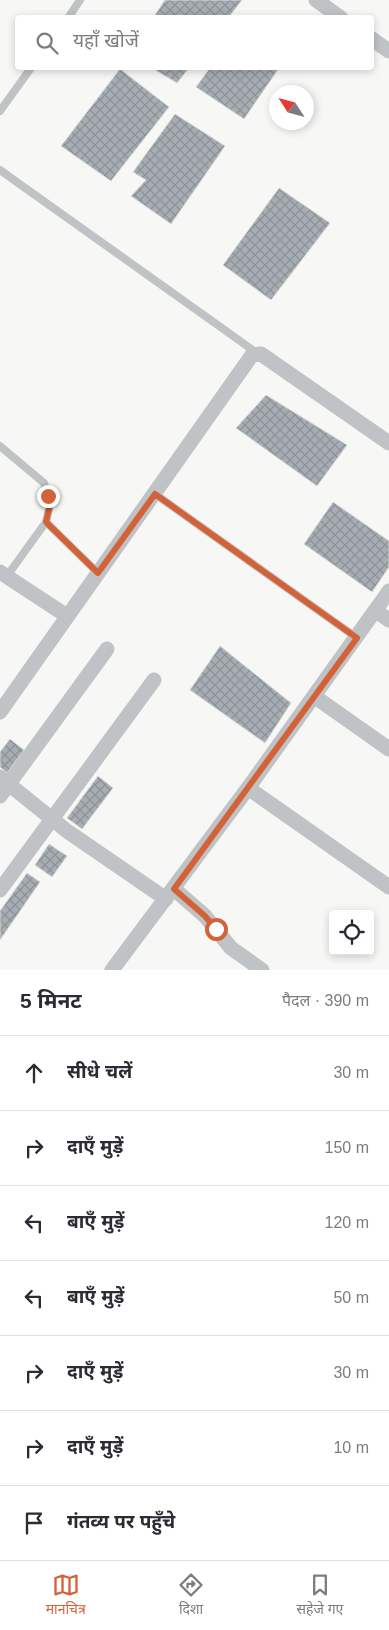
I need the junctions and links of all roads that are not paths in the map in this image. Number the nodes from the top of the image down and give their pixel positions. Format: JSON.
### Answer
{"nodes":[{"id":1,"x":80,"y":0,"type":"edge"},
{"id":2,"x":316,"y":0,"type":"edge"},
{"id":3,"x":70,"y":15,"type":"edge"},
{"id":4,"x":337,"y":15,"type":"edge"},
{"id":5,"x":374,"y":40,"type":"edge"},
{"id":6,"x":389,"y":51,"type":"edge"},
{"id":7,"x":30,"y":70,"type":"edge"},
{"id":8,"x":0,"y":110,"type":"edge"},
{"id":9,"x":0,"y":170,"type":"edge"},
{"id":10,"x":256,"y":353,"type":"junction"},
{"id":11,"x":389,"y":443,"type":"edge"},
{"id":12,"x":0,"y":446,"type":"edge"},
{"id":13,"x":155,"y":494,"type":"junction"},
{"id":14,"x":46,"y":522,"type":"junction"},
{"id":15,"x":98,"y":573,"type":"junction"},
{"id":16,"x":3,"y":574,"type":"edge"},
{"id":17,"x":389,"y":591,"type":"edge"},
{"id":18,"x":376,"y":611,"type":"junction"},
{"id":19,"x":67,"y":616,"type":"junction"},
{"id":20,"x":389,"y":620,"type":"edge"},
{"id":21,"x":357,"y":638,"type":"junction"},
{"id":22,"x":107,"y":649,"type":"dead end"},
{"id":23,"x":154,"y":680,"type":"dead end"},
{"id":24,"x":314,"y":696,"type":"junction"},
{"id":25,"x":0,"y":712,"type":"edge"},
{"id":26,"x":389,"y":749,"type":"edge"},
{"id":27,"x":3,"y":786,"type":"edge"},
{"id":28,"x":248,"y":788,"type":"junction"},
{"id":29,"x":53,"y":819,"type":"junction"},
{"id":30,"x":389,"y":887,"type":"edge"},
{"id":31,"x":0,"y":890,"type":"edge"},
{"id":32,"x":170,"y":894,"type":"junction"},
{"id":33,"x":112,"y":970,"type":"edge"},
{"id":34,"x":262,"y":970,"type":"edge"}],
"edges":[{"from":1,"to":3,"type":"lane"},
{"from":2,"to":4,"type":"street"},
{"from":5,"to":6,"type":"street"},
{"from":7,"to":8,"type":"lane"},
{"from":9,"to":10,"type":"lane"},
{"from":10,"to":11,"type":"street"},
{"from":10,"to":13,"type":"street"},
{"from":12,"to":14,"type":"lane"},
{"from":13,"to":15,"type":"street"},
{"from":13,"to":21,"type":"lane"},
{"from":14,"to":15,"type":"lane"},
{"from":14,"to":16,"type":"lane"},
{"from":15,"to":19,"type":"street"},
{"from":16,"to":19,"type":"street"},
{"from":17,"to":18,"type":"street"},
{"from":18,"to":20,"type":"street"},
{"from":18,"to":21,"type":"street"},
{"from":19,"to":25,"type":"street"},
{"from":21,"to":24,"type":"street"},
{"from":22,"to":27,"type":"street"},
{"from":23,"to":29,"type":"street"},
{"from":24,"to":26,"type":"street"},
{"from":24,"to":28,"type":"street"},
{"from":27,"to":29,"type":"street"},
{"from":28,"to":30,"type":"street"},
{"from":28,"to":32,"type":"street"},
{"from":29,"to":31,"type":"street"},
{"from":29,"to":32,"type":"street"},
{"from":32,"to":33,"type":"street"},
{"from":32,"to":34,"type":"street"}]}
